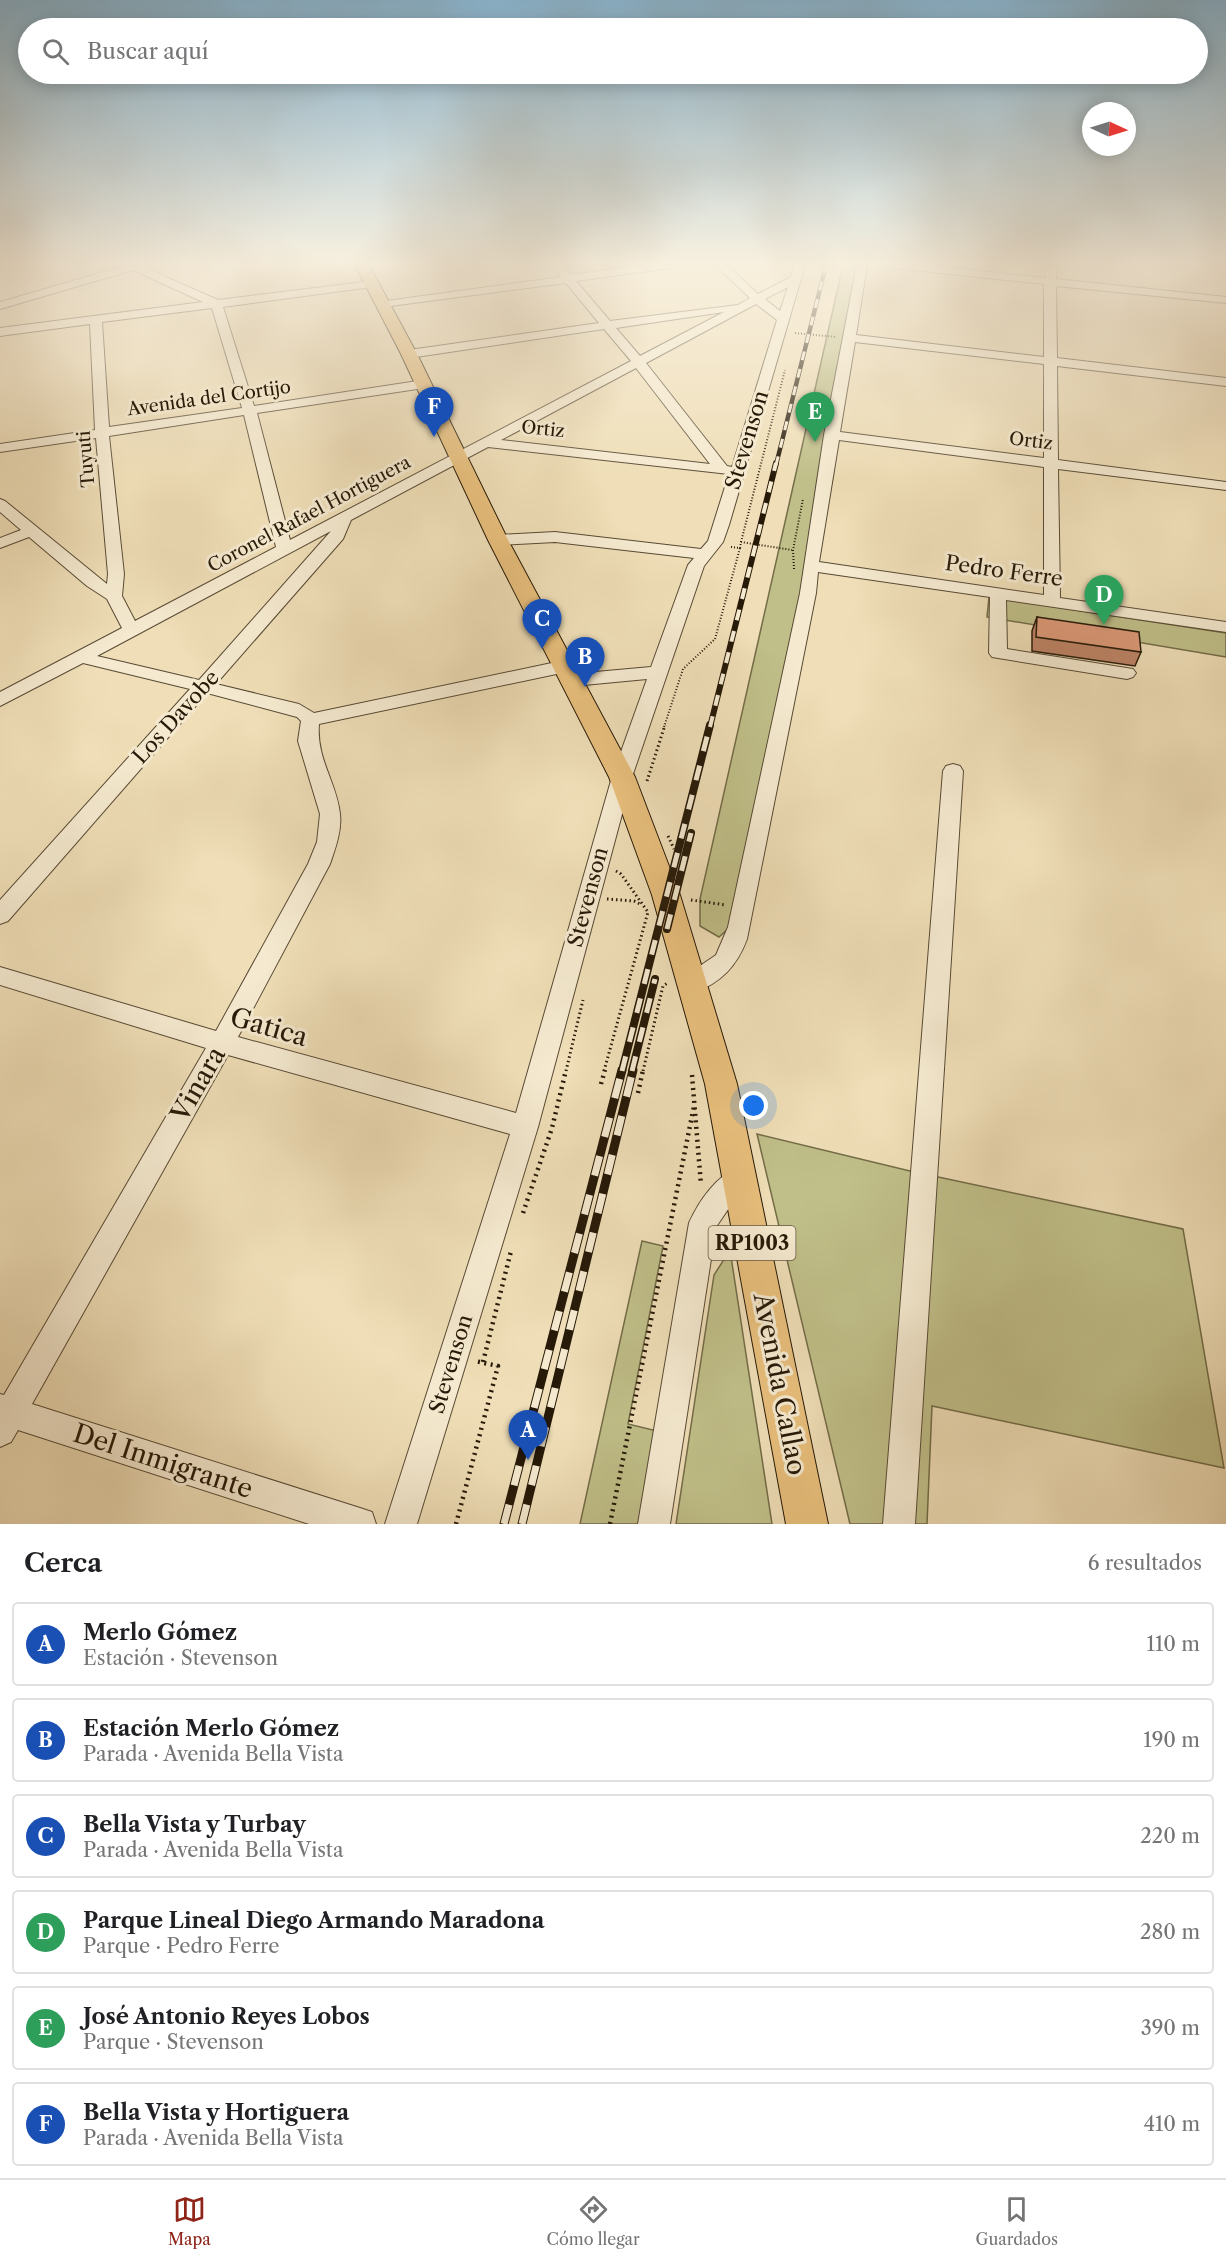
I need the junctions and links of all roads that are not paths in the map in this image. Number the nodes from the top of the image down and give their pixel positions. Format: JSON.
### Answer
{"nodes":[{"id":1,"x":97,"y":336,"type":"edge"},
{"id":2,"x":225,"y":336,"type":"edge"},
{"id":3,"x":400,"y":336,"type":"edge"},
{"id":4,"x":527,"y":336,"type":"edge"},
{"id":5,"x":617,"y":336,"type":"edge"},
{"id":6,"x":688,"y":336,"type":"edge"},
{"id":7,"x":786,"y":336,"type":"edge"},
{"id":8,"x":1051,"y":336,"type":"edge"},
{"id":9,"x":850,"y":338,"type":"joint"},
{"id":10,"x":409,"y":354,"type":"junction"},
{"id":11,"x":1051,"y":362,"type":"junction"},
{"id":12,"x":639,"y":363,"type":"junction"},
{"id":13,"x":1226,"y":382,"type":"edge"},
{"id":14,"x":424,"y":384,"type":"junction"},
{"id":15,"x":249,"y":411,"type":"junction"},
{"id":16,"x":102,"y":432,"type":"junction"},
{"id":17,"x":831,"y":435,"type":"junction"},
{"id":18,"x":488,"y":443,"type":"junction"},
{"id":19,"x":0,"y":448,"type":"edge"},
{"id":20,"x":459,"y":458,"type":"junction"},
{"id":21,"x":1052,"y":464,"type":"junction"},
{"id":22,"x":729,"y":470,"type":"junction"},
{"id":23,"x":1226,"y":486,"type":"edge"},
{"id":24,"x":0,"y":504,"type":"edge"},
{"id":25,"x":346,"y":515,"type":"junction"},
{"id":26,"x":32,"y":531,"type":"junction"},
{"id":27,"x":498,"y":540,"type":"junction"},
{"id":28,"x":0,"y":543,"type":"edge"},
{"id":29,"x":284,"y":548,"type":"junction"},
{"id":30,"x":708,"y":550,"type":"junction"},
{"id":31,"x":811,"y":560,"type":"junction"},
{"id":32,"x":998,"y":593,"type":"junction"},
{"id":33,"x":114,"y":596,"type":"junction"},
{"id":34,"x":1052,"y":601,"type":"junction"},
{"id":35,"x":1226,"y":627,"type":"edge"},
{"id":36,"x":131,"y":630,"type":"junction"},
{"id":37,"x":80,"y":657,"type":"junction"},
{"id":38,"x":658,"y":672,"type":"junction"},
{"id":39,"x":569,"y":673,"type":"junction"},
{"id":40,"x":1127,"y":673,"type":"dead end"},
{"id":41,"x":204,"y":687,"type":"junction"},
{"id":42,"x":0,"y":700,"type":"edge"},
{"id":43,"x":310,"y":720,"type":"junction"},
{"id":44,"x":953,"y":771,"type":"dead end"},
{"id":45,"x":634,"y":781,"type":"junction"},
{"id":46,"x":0,"y":915,"type":"edge"},
{"id":47,"x":0,"y":976,"type":"edge"},
{"id":48,"x":684,"y":987,"type":"junction"},
{"id":49,"x":222,"y":1043,"type":"junction"},
{"id":50,"x":525,"y":1127,"type":"junction"},
{"id":51,"x":739,"y":1180,"type":"junction"},
{"id":52,"x":4,"y":1417,"type":"edge"},
{"id":53,"x":360,"y":1524,"type":"edge"},
{"id":54,"x":401,"y":1524,"type":"edge"},
{"id":55,"x":654,"y":1524,"type":"edge"},
{"id":56,"x":807,"y":1524,"type":"edge"},
{"id":57,"x":899,"y":1524,"type":"edge"}],
"edges":[{"from":1,"to":16,"type":"street","name":"Tuyuti"},
{"from":2,"to":15,"type":"street"},
{"from":3,"to":10,"type":"main road","number":"RP1003"},
{"from":4,"to":10,"type":"street"},
{"from":5,"to":12,"type":"street"},
{"from":6,"to":12,"type":"street","name":"Coronel Rafael Hortiguera"},
{"from":7,"to":22,"type":"street","name":"Stevenson"},
{"from":8,"to":11,"type":"street"},
{"from":9,"to":11,"type":"street"},
{"from":9,"to":17,"type":"street"},
{"from":10,"to":14,"type":"main road","number":"RP1003"},
{"from":11,"to":13,"type":"street"},
{"from":11,"to":21,"type":"street"},
{"from":12,"to":18,"type":"street","name":"Coronel Rafael Hortiguera"},
{"from":12,"to":22,"type":"street"},
{"from":14,"to":15,"type":"street","name":"Avenida del Cortijo"},
{"from":14,"to":20,"type":"main road","number":"RP1003"},
{"from":15,"to":16,"type":"street","name":"Avenida del Cortijo"},
{"from":15,"to":29,"type":"street"},
{"from":16,"to":19,"type":"street","name":"Avenida del Cortijo"},
{"from":16,"to":33,"type":"street","name":"Tuyuti"},
{"from":17,"to":21,"type":"street","name":"Ortiz"},
{"from":17,"to":31,"type":"street"},
{"from":18,"to":20,"type":"street","name":"Coronel Rafael Hortiguera"},
{"from":18,"to":22,"type":"street","name":"Ortiz"},
{"from":20,"to":25,"type":"street","name":"Coronel Rafael Hortiguera"},
{"from":20,"to":27,"type":"main road","number":"RP1003"},
{"from":21,"to":23,"type":"street","name":"Ortiz"},
{"from":21,"to":34,"type":"street"},
{"from":22,"to":30,"type":"street","name":"Stevenson"},
{"from":24,"to":26,"type":"street"},
{"from":25,"to":29,"type":"street","name":"Coronel Rafael Hortiguera"},
{"from":25,"to":41,"type":"street","name":"Los Davobe"},
{"from":26,"to":28,"type":"street"},
{"from":26,"to":33,"type":"street"},
{"from":27,"to":30,"type":"street"},
{"from":27,"to":39,"type":"main road","number":"RP1003"},
{"from":29,"to":36,"type":"street","name":"Coronel Rafael Hortiguera"},
{"from":30,"to":38,"type":"street","name":"Stevenson"},
{"from":31,"to":32,"type":"street","name":"Pedro Ferre"},
{"from":31,"to":48,"type":"street"},
{"from":32,"to":34,"type":"street","name":"Pedro Ferre"},
{"from":32,"to":40,"type":"street"},
{"from":33,"to":36,"type":"street"},
{"from":34,"to":35,"type":"street","name":"Pedro Ferre"},
{"from":36,"to":37,"type":"street","name":"Coronel Rafael Hortiguera"},
{"from":37,"to":41,"type":"street"},
{"from":37,"to":42,"type":"street","name":"Coronel Rafael Hortiguera"},
{"from":38,"to":39,"type":"street"},
{"from":38,"to":45,"type":"street","name":"Stevenson"},
{"from":39,"to":43,"type":"street"},
{"from":39,"to":45,"type":"main road","number":"RP1003"},
{"from":41,"to":43,"type":"street"},
{"from":41,"to":46,"type":"street","name":"Los Davobe"},
{"from":43,"to":49,"type":"street","name":"Vinara"},
{"from":44,"to":57,"type":"street"},
{"from":45,"to":48,"type":"main road","name":"Avenida Callao","number":"RP1003"},
{"from":45,"to":50,"type":"street","name":"Stevenson"},
{"from":47,"to":49,"type":"street","name":"Gatica"},
{"from":48,"to":51,"type":"main road","name":"Avenida Callao","number":"RP1003"},
{"from":49,"to":50,"type":"street","name":"Gatica"},
{"from":49,"to":52,"type":"street","name":"Vinara"},
{"from":50,"to":54,"type":"street","name":"Stevenson"},
{"from":51,"to":55,"type":"street"},
{"from":51,"to":56,"type":"main road","name":"Avenida Callao","number":"RP1003"},
{"from":52,"to":53,"type":"street","name":"Del Inmigrante"}]}
